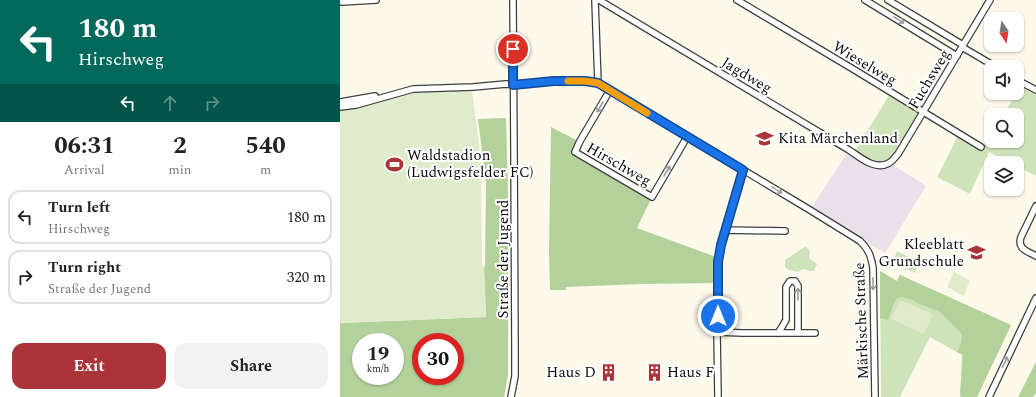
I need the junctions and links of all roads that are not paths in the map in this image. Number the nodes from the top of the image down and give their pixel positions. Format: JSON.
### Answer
{"nodes":[{"id":1,"x":376,"y":0,"type":"edge"},
{"id":2,"x":512,"y":0,"type":"edge"},
{"id":3,"x":595,"y":0,"type":"edge"},
{"id":4,"x":599,"y":0,"type":"edge"},
{"id":5,"x":737,"y":0,"type":"edge"},
{"id":6,"x":865,"y":0,"type":"edge"},
{"id":7,"x":888,"y":0,"type":"edge"},
{"id":8,"x":990,"y":0,"type":"edge"},
{"id":9,"x":342,"y":2,"type":"dead end"},
{"id":10,"x":962,"y":46,"type":"junction"},
{"id":11,"x":957,"y":56,"type":"junction"},
{"id":12,"x":985,"y":60,"type":"edge"},
{"id":13,"x":598,"y":83,"type":"junction"},
{"id":14,"x":1024,"y":84,"type":"edge"},
{"id":15,"x":513,"y":85,"type":"junction"},
{"id":16,"x":610,"y":90,"type":"junction"},
{"id":17,"x":1036,"y":90,"type":"edge"},
{"id":18,"x":386,"y":96,"type":"junction"},
{"id":19,"x":340,"y":102,"type":"edge"},
{"id":20,"x":340,"y":107,"type":"edge"},
{"id":21,"x":924,"y":112,"type":"junction"},
{"id":22,"x":687,"y":137,"type":"junction"},
{"id":23,"x":981,"y":147,"type":"dead end"},
{"id":24,"x":883,"y":166,"type":"joint"},
{"id":25,"x":743,"y":170,"type":"junction"},
{"id":26,"x":1036,"y":206,"type":"edge"},
{"id":27,"x":725,"y":230,"type":"junction"},
{"id":28,"x":785,"y":231,"type":"dead end"},
{"id":29,"x":1036,"y":256,"type":"edge"},
{"id":30,"x":1036,"y":298,"type":"edge"},
{"id":31,"x":718,"y":332,"type":"junction"},
{"id":32,"x":778,"y":333,"type":"junction"},
{"id":33,"x":798,"y":333,"type":"junction"},
{"id":34,"x":815,"y":333,"type":"dead end"},
{"id":35,"x":511,"y":397,"type":"edge"},
{"id":36,"x":718,"y":397,"type":"edge"},
{"id":37,"x":875,"y":397,"type":"edge"},
{"id":38,"x":989,"y":397,"type":"edge"}],
"edges":[{"from":1,"to":9,"type":"street"},
{"from":2,"to":15,"type":"street","name":"Straße der Jugend"},
{"from":3,"to":13,"type":"street"},
{"from":4,"to":24,"type":"street","name":"Jagdweg"},
{"from":5,"to":21,"type":"street","name":"Wieselweg"},
{"from":6,"to":11,"type":"street","one_way":true},
{"from":7,"to":10,"type":"street"},
{"from":8,"to":10,"type":"street","name":"Fuchsweg"},
{"from":10,"to":11,"type":"street","name":"Fuchsweg"},
{"from":10,"to":12,"type":"street"},
{"from":11,"to":21,"type":"street","name":"Fuchsweg"},
{"from":13,"to":15,"type":"street"},
{"from":13,"to":16,"type":"street"},
{"from":14,"to":17,"type":"street"},
{"from":15,"to":18,"type":"street"},
{"from":15,"to":35,"type":"street","name":"Straße der Jugend"},
{"from":16,"to":22,"type":"street"},
{"from":16,"to":22,"type":"street","name":"Hirschweg","one_way":true},
{"from":18,"to":19,"type":"street"},
{"from":18,"to":20,"type":"street"},
{"from":21,"to":23,"type":"street","name":"Wieselweg"},
{"from":21,"to":24,"type":"street","name":"Fuchsweg"},
{"from":22,"to":25,"type":"street"},
{"from":25,"to":27,"type":"street"},
{"from":25,"to":37,"type":"street","name":"Märkische Straße","one_way":true},
{"from":26,"to":29,"type":"street"},
{"from":27,"to":28,"type":"street"},
{"from":27,"to":31,"type":"street"},
{"from":38,"to":30,"type":"street","one_way":true},
{"from":31,"to":32,"type":"street"},
{"from":31,"to":36,"type":"street"},
{"from":32,"to":33,"type":"street"},
{"from":33,"to":32,"type":"street","one_way":true},
{"from":33,"to":34,"type":"street"}]}
